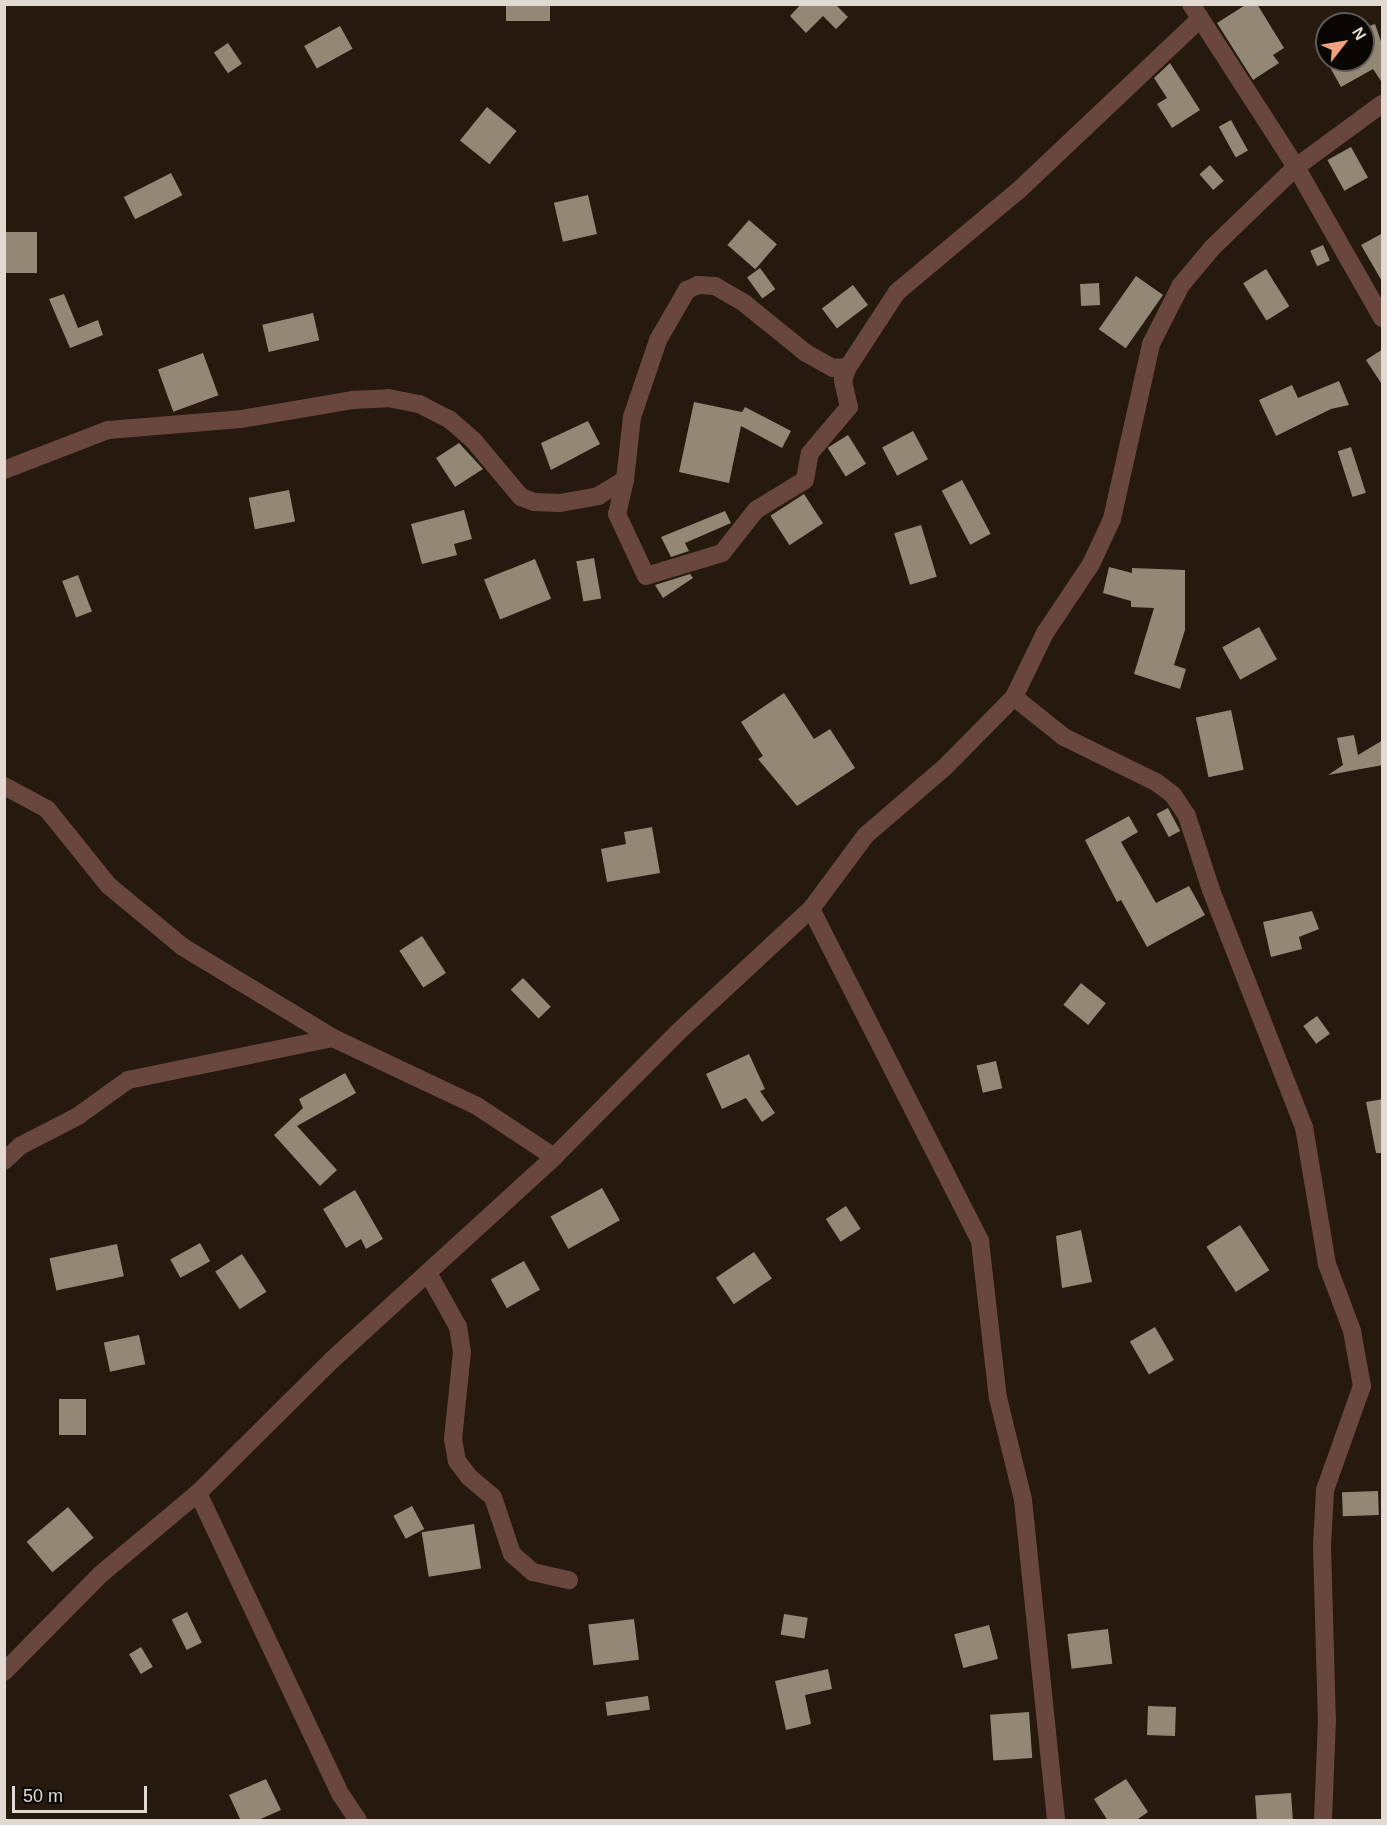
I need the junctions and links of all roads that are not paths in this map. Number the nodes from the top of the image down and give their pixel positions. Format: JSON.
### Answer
{"nodes":[{"id":1,"x":1195,"y":12,"type":"edge"},
{"id":2,"x":1383,"y":104,"type":"edge"},
{"id":3,"x":1296,"y":167,"type":"junction"},
{"id":4,"x":1383,"y":318,"type":"edge"},
{"id":5,"x":840,"y":367,"type":"junction"},
{"id":6,"x":4,"y":470,"type":"edge"},
{"id":7,"x":625,"y":480,"type":"junction"},
{"id":8,"x":1014,"y":697,"type":"junction"},
{"id":9,"x":4,"y":786,"type":"edge"},
{"id":10,"x":811,"y":909,"type":"junction"},
{"id":11,"x":333,"y":1038,"type":"junction"},
{"id":12,"x":554,"y":1157,"type":"junction"},
{"id":13,"x":4,"y":1161,"type":"edge"},
{"id":14,"x":428,"y":1273,"type":"junction"},
{"id":15,"x":198,"y":1493,"type":"junction"},
{"id":16,"x":569,"y":1580,"type":"dead end"},
{"id":17,"x":4,"y":1672,"type":"edge"},
{"id":18,"x":358,"y":1821,"type":"edge"},
{"id":19,"x":1056,"y":1821,"type":"edge"},
{"id":20,"x":1323,"y":1821,"type":"edge"}],
"edges":[{"from":1,"to":3,"type":"street"},
{"from":1,"to":5,"type":"street"},
{"from":2,"to":3,"type":"street"},
{"from":3,"to":4,"type":"street"},
{"from":3,"to":8,"type":"street"},
{"from":5,"to":7,"type":"street"},
{"from":5,"to":7,"type":"street"},
{"from":6,"to":7,"type":"street"},
{"from":8,"to":10,"type":"street"},
{"from":8,"to":20,"type":"street"},
{"from":9,"to":11,"type":"street"},
{"from":10,"to":12,"type":"street"},
{"from":10,"to":19,"type":"street"},
{"from":11,"to":12,"type":"street"},
{"from":11,"to":13,"type":"street"},
{"from":12,"to":14,"type":"street"},
{"from":14,"to":15,"type":"street"},
{"from":14,"to":16,"type":"street"},
{"from":15,"to":17,"type":"street"},
{"from":15,"to":18,"type":"street"}]}
